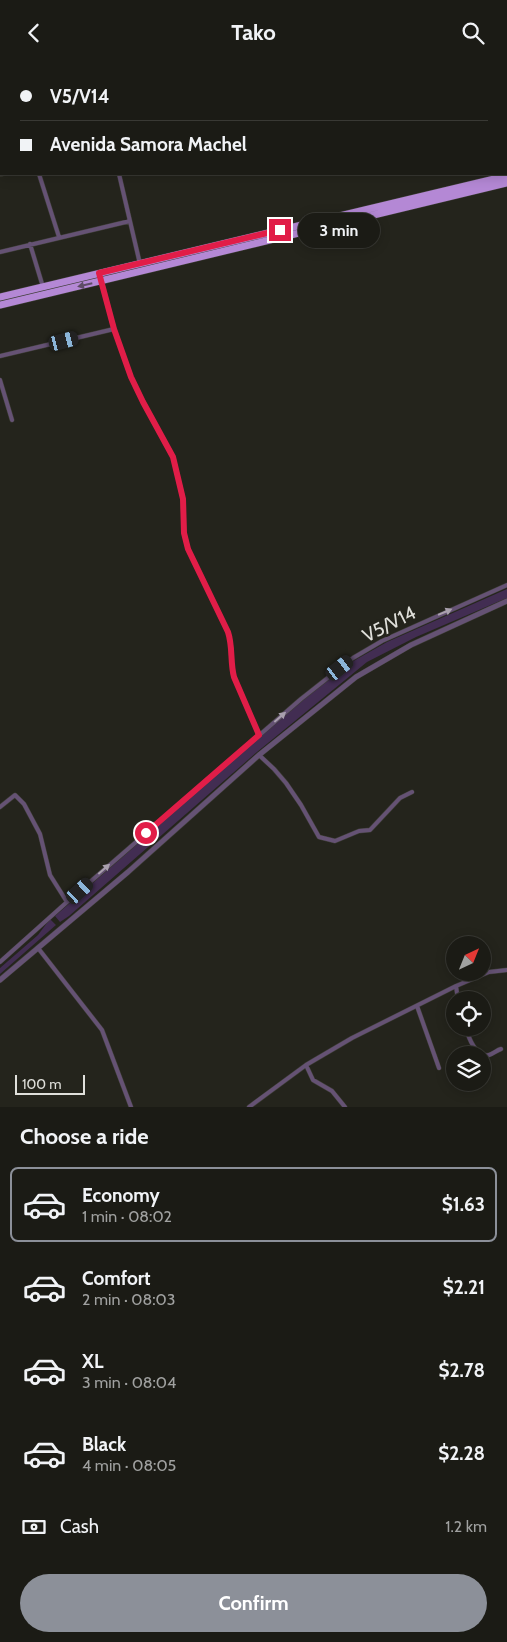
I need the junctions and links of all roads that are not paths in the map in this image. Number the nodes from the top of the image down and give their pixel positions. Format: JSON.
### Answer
{"nodes":[{"id":1,"x":39,"y":175,"type":"edge"},
{"id":2,"x":119,"y":175,"type":"edge"},
{"id":3,"x":507,"y":176,"type":"edge"},
{"id":4,"x":507,"y":183,"type":"edge"},
{"id":5,"x":130,"y":221,"type":"junction"},
{"id":6,"x":59,"y":237,"type":"junction"},
{"id":7,"x":30,"y":244,"type":"junction"},
{"id":8,"x":0,"y":252,"type":"edge"},
{"id":9,"x":140,"y":264,"type":"junction"},
{"id":10,"x":100,"y":277,"type":"junction"},
{"id":11,"x":43,"y":287,"type":"junction"},
{"id":12,"x":0,"y":297,"type":"edge"},
{"id":13,"x":0,"y":305,"type":"edge"},
{"id":14,"x":114,"y":329,"type":"junction"},
{"id":15,"x":0,"y":356,"type":"edge"},
{"id":16,"x":0,"y":379,"type":"edge"},
{"id":17,"x":12,"y":420,"type":"dead end"},
{"id":18,"x":507,"y":585,"type":"edge"},
{"id":19,"x":507,"y":601,"type":"edge"},
{"id":20,"x":259,"y":735,"type":"junction"},
{"id":21,"x":259,"y":755,"type":"junction"},
{"id":22,"x":412,"y":792,"type":"dead end"},
{"id":23,"x":0,"y":807,"type":"edge"},
{"id":24,"x":67,"y":902,"type":"junction"},
{"id":25,"x":38,"y":948,"type":"junction"},
{"id":26,"x":0,"y":961,"type":"edge"},
{"id":27,"x":507,"y":970,"type":"edge"},
{"id":28,"x":0,"y":980,"type":"edge"},
{"id":29,"x":456,"y":986,"type":"junction"},
{"id":30,"x":457,"y":991,"type":"edge"},
{"id":31,"x":417,"y":1006,"type":"junction"},
{"id":32,"x":468,"y":1036,"type":"edge"},
{"id":33,"x":501,"y":1049,"type":"dead end"},
{"id":34,"x":306,"y":1065,"type":"junction"},
{"id":35,"x":439,"y":1068,"type":"dead end"},
{"id":36,"x":131,"y":1107,"type":"edge"},
{"id":37,"x":249,"y":1107,"type":"edge"},
{"id":38,"x":345,"y":1107,"type":"edge"}],
"edges":[{"from":1,"to":6,"type":"street"},
{"from":2,"to":5,"type":"street"},
{"from":3,"to":9,"type":"highway"},
{"from":4,"to":10,"type":"highway"},
{"from":5,"to":6,"type":"street"},
{"from":5,"to":9,"type":"street"},
{"from":6,"to":7,"type":"street"},
{"from":7,"to":8,"type":"street"},
{"from":7,"to":11,"type":"street"},
{"from":9,"to":10,"type":"highway"},
{"from":10,"to":11,"type":"highway"},
{"from":10,"to":13,"type":"highway","one_way":true},
{"from":10,"to":14,"type":"street"},
{"from":11,"to":12,"type":"highway"},
{"from":14,"to":15,"type":"street"},
{"from":14,"to":20,"type":"street"},
{"from":16,"to":17,"type":"street"},
{"from":20,"to":18,"type":"street","name":"V5/V14","one_way":true},
{"from":19,"to":21,"type":"street"},
{"from":24,"to":20,"type":"street","name":"V5/V14","one_way":true},
{"from":21,"to":22,"type":"street"},
{"from":21,"to":25,"type":"street"},
{"from":23,"to":24,"type":"street"},
{"from":24,"to":26,"type":"street","name":"V5/V14"},
{"from":25,"to":28,"type":"street"},
{"from":25,"to":36,"type":"street"},
{"from":27,"to":29,"type":"street"},
{"from":29,"to":30,"type":"street"},
{"from":29,"to":31,"type":"street"},
{"from":31,"to":34,"type":"street"},
{"from":31,"to":35,"type":"street"},
{"from":32,"to":33,"type":"street"},
{"from":34,"to":37,"type":"street"},
{"from":34,"to":38,"type":"street"}]}
